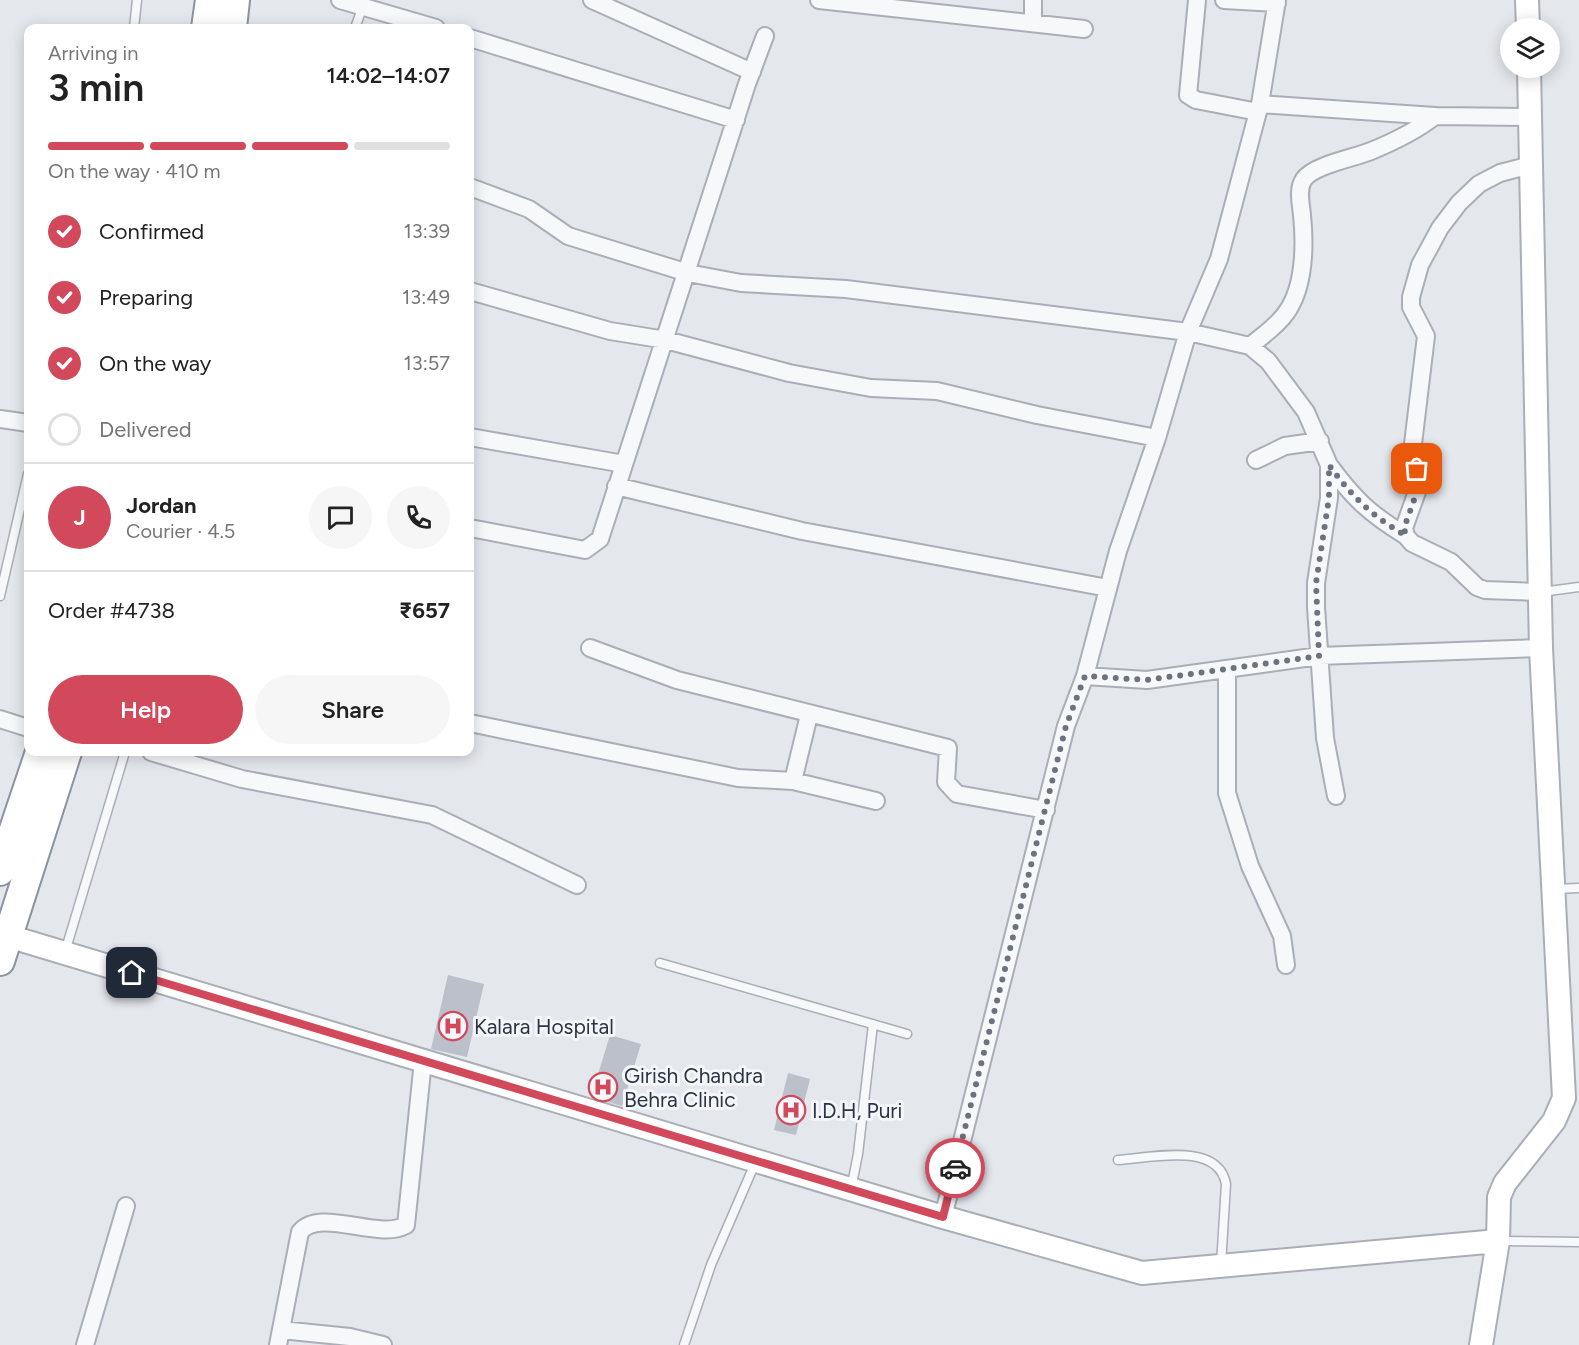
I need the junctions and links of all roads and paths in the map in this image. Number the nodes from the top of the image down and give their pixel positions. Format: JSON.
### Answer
{"nodes":[{"id":1,"x":137,"y":0,"type":"edge"},
{"id":2,"x":210,"y":0,"type":"edge"},
{"id":3,"x":235,"y":0,"type":"edge"},
{"id":4,"x":340,"y":0,"type":"edge"},
{"id":5,"x":592,"y":0,"type":"edge"},
{"id":6,"x":819,"y":0,"type":"edge"},
{"id":7,"x":1033,"y":0,"type":"edge"},
{"id":8,"x":1197,"y":0,"type":"edge"},
{"id":9,"x":1224,"y":0,"type":"edge"},
{"id":10,"x":1527,"y":0,"type":"edge"},
{"id":11,"x":1277,"y":2,"type":"edge"},
{"id":12,"x":363,"y":4,"type":"edge"},
{"id":13,"x":1528,"y":18,"type":"edge"},
{"id":14,"x":1033,"y":23,"type":"junction"},
{"id":15,"x":134,"y":24,"type":"edge"},
{"id":16,"x":207,"y":24,"type":"edge"},
{"id":17,"x":232,"y":24,"type":"edge"},
{"id":18,"x":356,"y":24,"type":"edge"},
{"id":19,"x":423,"y":24,"type":"edge"},
{"id":20,"x":1084,"y":29,"type":"dead end"},
{"id":21,"x":765,"y":36,"type":"dead end"},
{"id":22,"x":474,"y":39,"type":"edge"},
{"id":23,"x":752,"y":72,"type":"junction"},
{"id":24,"x":1529,"y":78,"type":"edge"},
{"id":25,"x":1259,"y":108,"type":"junction"},
{"id":26,"x":1435,"y":116,"type":"junction"},
{"id":27,"x":1530,"y":117,"type":"junction"},
{"id":28,"x":736,"y":120,"type":"junction"},
{"id":29,"x":1531,"y":165,"type":"junction"},
{"id":30,"x":474,"y":188,"type":"edge"},
{"id":31,"x":688,"y":273,"type":"junction"},
{"id":32,"x":474,"y":292,"type":"edge"},
{"id":33,"x":1188,"y":332,"type":"junction"},
{"id":34,"x":666,"y":340,"type":"junction"},
{"id":35,"x":1250,"y":346,"type":"junction"},
{"id":36,"x":0,"y":419,"type":"edge"},
{"id":37,"x":24,"y":422,"type":"edge"},
{"id":38,"x":474,"y":438,"type":"edge"},
{"id":39,"x":1157,"y":438,"type":"junction"},
{"id":40,"x":1320,"y":441,"type":"junction"},
{"id":41,"x":1256,"y":460,"type":"dead end"},
{"id":42,"x":624,"y":464,"type":"junction"},
{"id":43,"x":1329,"y":465,"type":"junction"},
{"id":44,"x":616,"y":486,"type":"junction"},
{"id":45,"x":24,"y":491,"type":"edge"},
{"id":46,"x":474,"y":529,"type":"edge"},
{"id":47,"x":1406,"y":536,"type":"junction"},
{"id":48,"x":1579,"y":587,"type":"edge"},
{"id":49,"x":1108,"y":588,"type":"junction"},
{"id":50,"x":1540,"y":592,"type":"junction"},
{"id":51,"x":0,"y":596,"type":"edge"},
{"id":52,"x":590,"y":648,"type":"dead end"},
{"id":53,"x":1541,"y":648,"type":"junction"},
{"id":54,"x":1319,"y":656,"type":"junction"},
{"id":55,"x":1227,"y":671,"type":"junction"},
{"id":56,"x":1085,"y":676,"type":"junction"},
{"id":57,"x":809,"y":715,"type":"junction"},
{"id":58,"x":0,"y":720,"type":"edge"},
{"id":59,"x":474,"y":724,"type":"edge"},
{"id":60,"x":24,"y":727,"type":"edge"},
{"id":61,"x":39,"y":756,"type":"edge"},
{"id":62,"x":67,"y":756,"type":"edge"},
{"id":63,"x":124,"y":756,"type":"edge"},
{"id":64,"x":164,"y":756,"type":"edge"},
{"id":65,"x":793,"y":781,"type":"junction"},
{"id":66,"x":1336,"y":796,"type":"dead end"},
{"id":67,"x":876,"y":801,"type":"dead end"},
{"id":68,"x":1046,"y":810,"type":"junction"},
{"id":69,"x":0,"y":872,"type":"edge"},
{"id":70,"x":577,"y":885,"type":"dead end"},
{"id":71,"x":1579,"y":888,"type":"edge"},
{"id":72,"x":1554,"y":889,"type":"junction"},
{"id":73,"x":4,"y":949,"type":"edge"},
{"id":74,"x":65,"y":952,"type":"junction"},
{"id":75,"x":660,"y":963,"type":"dead end"},
{"id":76,"x":1286,"y":965,"type":"dead end"},
{"id":77,"x":873,"y":1024,"type":"junction"},
{"id":78,"x":907,"y":1034,"type":"dead end"},
{"id":79,"x":423,"y":1060,"type":"junction"},
{"id":80,"x":1118,"y":1160,"type":"dead end"},
{"id":81,"x":756,"y":1161,"type":"junction"},
{"id":82,"x":851,"y":1190,"type":"junction"},
{"id":83,"x":126,"y":1206,"type":"dead end"},
{"id":84,"x":943,"y":1217,"type":"junction"},
{"id":85,"x":1498,"y":1241,"type":"junction"},
{"id":86,"x":1579,"y":1242,"type":"edge"},
{"id":87,"x":1221,"y":1266,"type":"junction"},
{"id":88,"x":280,"y":1338,"type":"edge"},
{"id":89,"x":85,"y":1345,"type":"edge"},
{"id":90,"x":383,"y":1345,"type":"edge"},
{"id":91,"x":684,"y":1345,"type":"edge"},
{"id":92,"x":1482,"y":1345,"type":"edge"}],
"edges":[{"from":1,"to":15,"type":"lane"},
{"from":2,"to":16,"type":"highway"},
{"from":3,"to":17,"type":"highway"},
{"from":4,"to":12,"type":"street"},
{"from":5,"to":23,"type":"street"},
{"from":6,"to":14,"type":"street"},
{"from":7,"to":14,"type":"street"},
{"from":8,"to":25,"type":"street"},
{"from":9,"to":11,"type":"street"},
{"from":10,"to":13,"type":"main road"},
{"from":11,"to":25,"type":"street"},
{"from":12,"to":18,"type":"lane"},
{"from":12,"to":19,"type":"street"},
{"from":14,"to":20,"type":"street"},
{"from":21,"to":23,"type":"street"},
{"from":22,"to":28,"type":"street"},
{"from":23,"to":28,"type":"street"},
{"from":24,"to":27,"type":"main road"},
{"from":25,"to":26,"type":"street"},
{"from":25,"to":33,"type":"street"},
{"from":26,"to":27,"type":"street"},
{"from":26,"to":35,"type":"street"},
{"from":27,"to":29,"type":"main road"},
{"from":28,"to":31,"type":"street"},
{"from":29,"to":47,"type":"street"},
{"from":29,"to":50,"type":"main road"},
{"from":30,"to":31,"type":"street"},
{"from":31,"to":33,"type":"street"},
{"from":31,"to":34,"type":"street"},
{"from":32,"to":34,"type":"street"},
{"from":33,"to":35,"type":"street"},
{"from":33,"to":39,"type":"street"},
{"from":34,"to":39,"type":"street"},
{"from":34,"to":42,"type":"street"},
{"from":35,"to":40,"type":"street"},
{"from":36,"to":37,"type":"street"},
{"from":38,"to":42,"type":"street"},
{"from":39,"to":49,"type":"street"},
{"from":40,"to":41,"type":"street"},
{"from":40,"to":43,"type":"street"},
{"from":42,"to":44,"type":"street"},
{"from":43,"to":47,"type":"street"},
{"from":43,"to":54,"type":"street"},
{"from":44,"to":46,"type":"street"},
{"from":44,"to":49,"type":"street"},
{"from":45,"to":51,"type":"lane"},
{"from":47,"to":50,"type":"street"},
{"from":48,"to":50,"type":"lane"},
{"from":49,"to":56,"type":"street"},
{"from":50,"to":53,"type":"main road"},
{"from":52,"to":57,"type":"street"},
{"from":53,"to":54,"type":"street"},
{"from":53,"to":72,"type":"main road"},
{"from":54,"to":55,"type":"street"},
{"from":54,"to":66,"type":"street"},
{"from":55,"to":56,"type":"street"},
{"from":55,"to":76,"type":"street"},
{"from":56,"to":68,"type":"street"},
{"from":57,"to":65,"type":"street"},
{"from":57,"to":68,"type":"street"},
{"from":58,"to":60,"type":"street"},
{"from":59,"to":65,"type":"street"},
{"from":61,"to":69,"type":"highway"},
{"from":62,"to":73,"type":"highway"},
{"from":63,"to":74,"type":"lane"},
{"from":64,"to":70,"type":"street"},
{"from":65,"to":67,"type":"street"},
{"from":68,"to":84,"type":"street"},
{"from":71,"to":72,"type":"lane"},
{"from":72,"to":85,"type":"main road"},
{"from":73,"to":74,"type":"main road"},
{"from":74,"to":79,"type":"main road"},
{"from":75,"to":77,"type":"lane"},
{"from":77,"to":78,"type":"lane"},
{"from":77,"to":82,"type":"lane"},
{"from":79,"to":81,"type":"main road"},
{"from":79,"to":88,"type":"street"},
{"from":80,"to":87,"type":"lane"},
{"from":81,"to":82,"type":"main road"},
{"from":81,"to":91,"type":"lane"},
{"from":82,"to":84,"type":"main road"},
{"from":83,"to":89,"type":"street"},
{"from":84,"to":87,"type":"main road"},
{"from":85,"to":86,"type":"lane"},
{"from":85,"to":87,"type":"main road"},
{"from":85,"to":92,"type":"main road"},
{"from":88,"to":90,"type":"street"}]}
